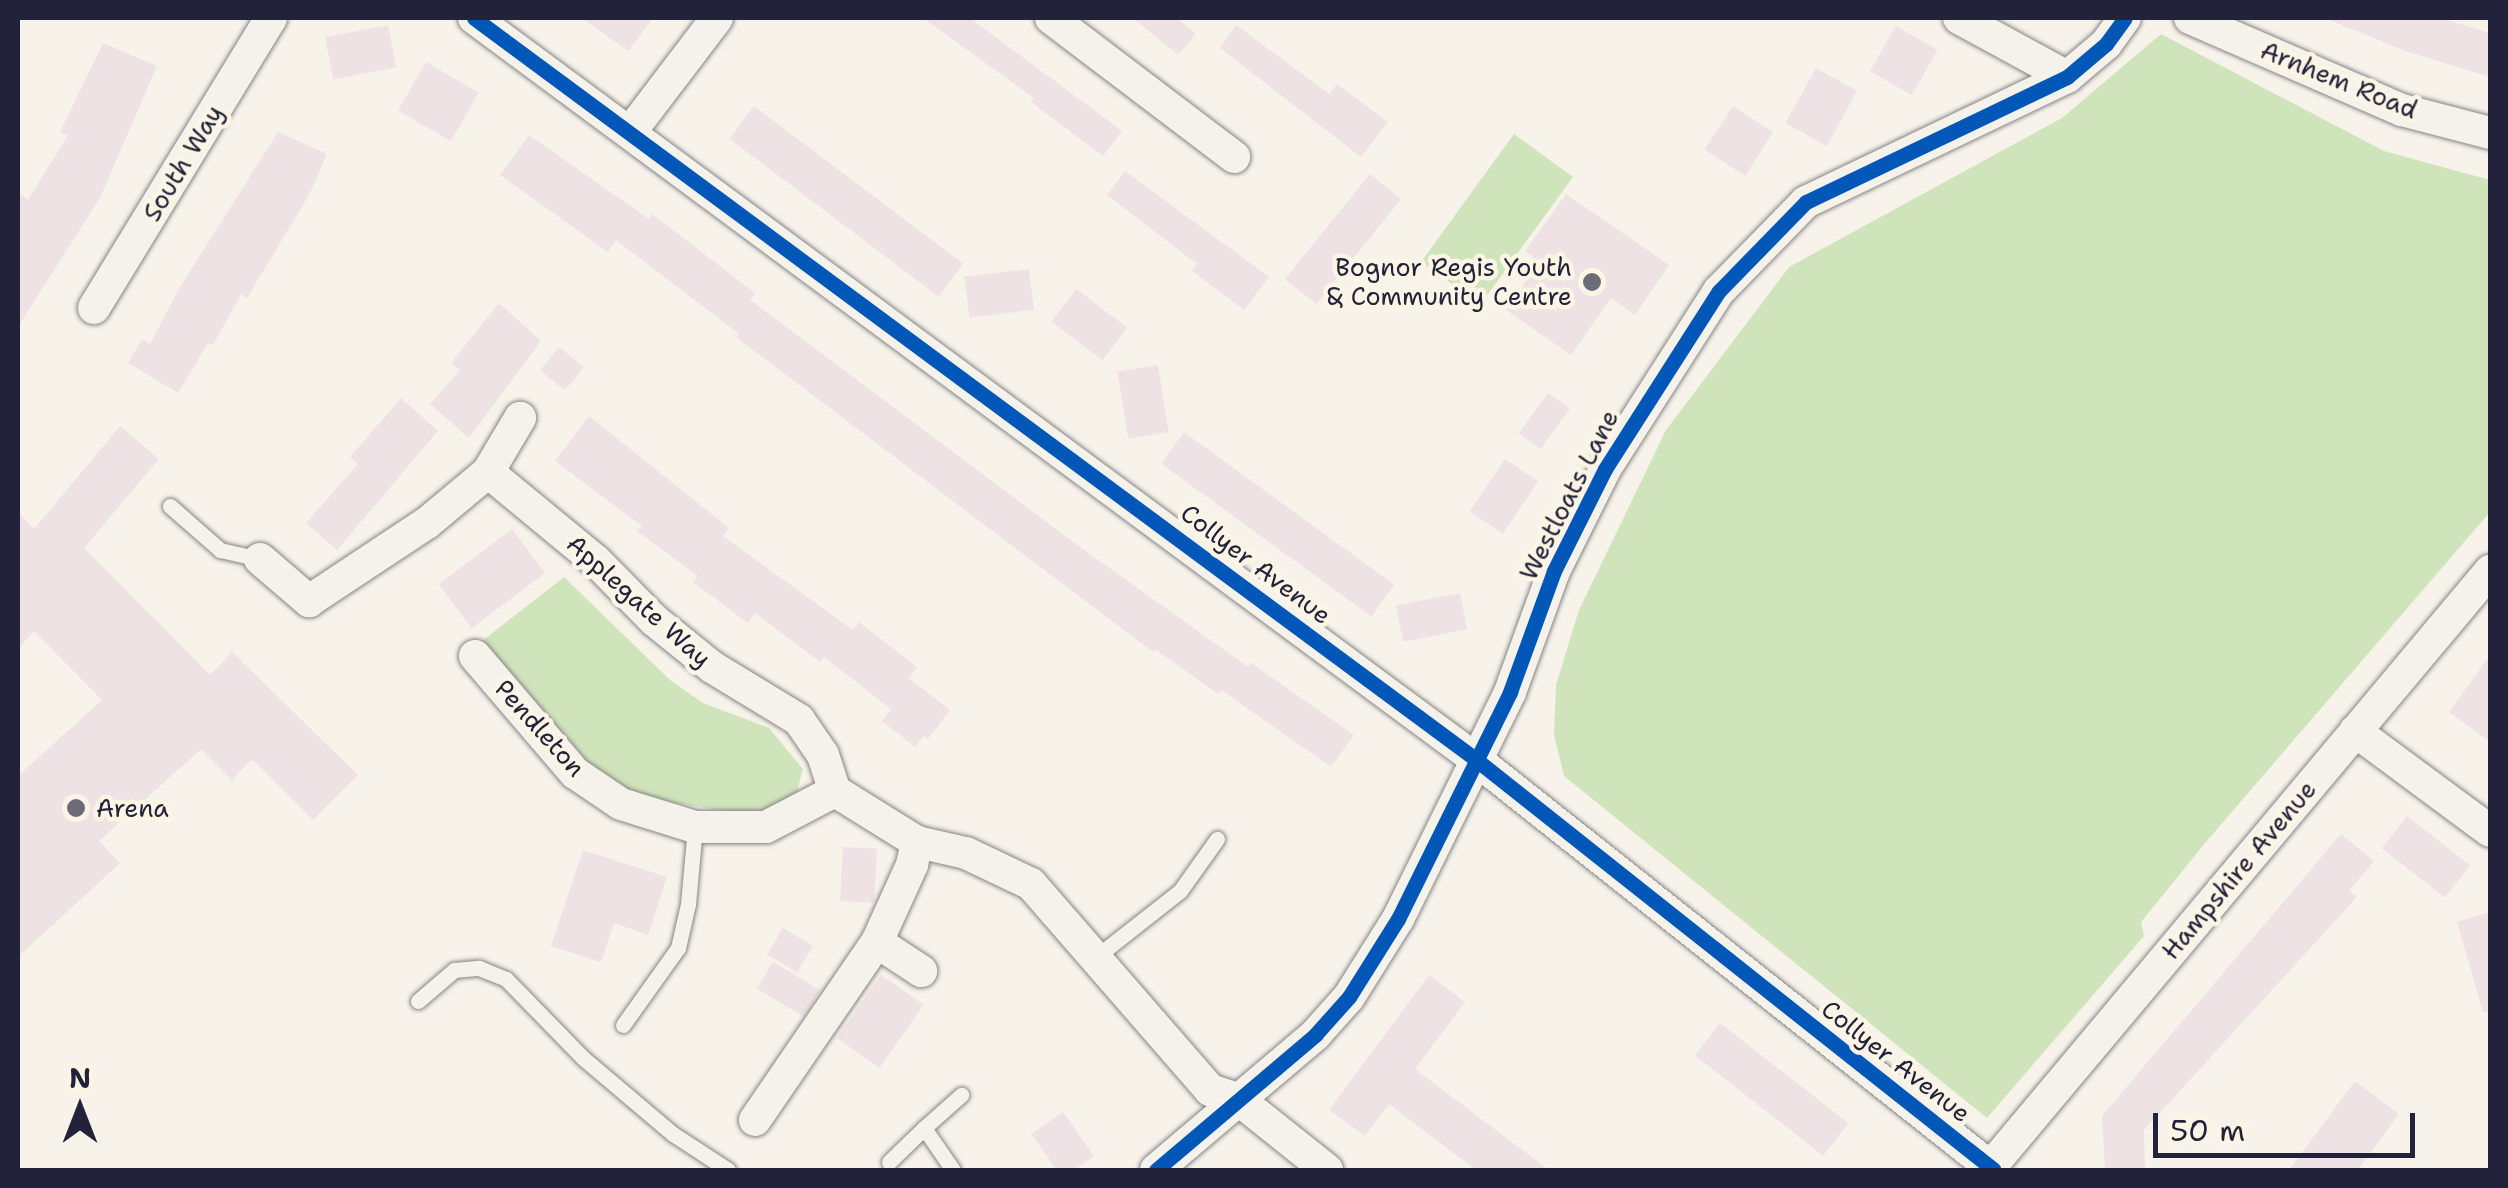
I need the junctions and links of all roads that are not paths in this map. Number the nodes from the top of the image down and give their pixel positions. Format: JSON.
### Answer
{"nodes":[{"id":1,"x":270,"y":18,"type":"edge"},
{"id":2,"x":474,"y":18,"type":"edge"},
{"id":3,"x":717,"y":18,"type":"edge"},
{"id":4,"x":1050,"y":18,"type":"edge"},
{"id":5,"x":1959,"y":18,"type":"edge"},
{"id":6,"x":2125,"y":18,"type":"edge"},
{"id":7,"x":2190,"y":18,"type":"edge"},
{"id":8,"x":2067,"y":77,"type":"junction"},
{"id":9,"x":632,"y":131,"type":"junction"},
{"id":10,"x":2490,"y":133,"type":"edge"},
{"id":11,"x":1234,"y":158,"type":"dead end"},
{"id":12,"x":94,"y":308,"type":"dead end"},
{"id":13,"x":520,"y":418,"type":"dead end"},
{"id":14,"x":488,"y":472,"type":"junction"},
{"id":15,"x":170,"y":506,"type":"dead end"},
{"id":16,"x":260,"y":559,"type":"joint"},
{"id":17,"x":2490,"y":571,"type":"edge"},
{"id":18,"x":475,"y":656,"type":"dead end"},
{"id":19,"x":2356,"y":731,"type":"junction"},
{"id":20,"x":1474,"y":758,"type":"junction"},
{"id":21,"x":835,"y":791,"type":"junction"},
{"id":22,"x":695,"y":827,"type":"junction"},
{"id":23,"x":2490,"y":831,"type":"edge"},
{"id":24,"x":1216,"y":839,"type":"dead end"},
{"id":25,"x":917,"y":842,"type":"junction"},
{"id":26,"x":877,"y":942,"type":"junction"},
{"id":27,"x":1096,"y":956,"type":"junction"},
{"id":28,"x":921,"y":970,"type":"dead end"},
{"id":29,"x":418,"y":1002,"type":"dead end"},
{"id":30,"x":623,"y":1025,"type":"dead end"},
{"id":31,"x":961,"y":1094,"type":"dead end"},
{"id":32,"x":1238,"y":1098,"type":"junction"},
{"id":33,"x":755,"y":1120,"type":"dead end"},
{"id":34,"x":924,"y":1128,"type":"junction"},
{"id":35,"x":889,"y":1162,"type":"dead end"},
{"id":36,"x":728,"y":1170,"type":"edge"},
{"id":37,"x":953,"y":1170,"type":"edge"},
{"id":38,"x":1156,"y":1170,"type":"edge"},
{"id":39,"x":1327,"y":1170,"type":"edge"},
{"id":40,"x":1991,"y":1170,"type":"edge"}],
"edges":[{"from":1,"to":12,"type":"street","name":"South Way"},
{"from":2,"to":9,"type":"street","name":"Collyer Avenue"},
{"from":3,"to":9,"type":"street"},
{"from":4,"to":11,"type":"street"},
{"from":5,"to":8,"type":"street"},
{"from":6,"to":8,"type":"street","name":"Westloats Lane"},
{"from":7,"to":10,"type":"street","name":"Arnhem Road"},
{"from":8,"to":20,"type":"street","name":"Westloats Lane"},
{"from":9,"to":20,"type":"street","name":"Collyer Avenue"},
{"from":13,"to":14,"type":"street"},
{"from":14,"to":16,"type":"street"},
{"from":14,"to":21,"type":"street","name":"Applegate Way"},
{"from":15,"to":16,"type":"lane"},
{"from":17,"to":19,"type":"street","name":"Hampshire Avenue"},
{"from":18,"to":22,"type":"street","name":"Pendleton"},
{"from":19,"to":23,"type":"street"},
{"from":19,"to":40,"type":"street","name":"Hampshire Avenue"},
{"from":20,"to":32,"type":"street","name":"Westloats Lane"},
{"from":20,"to":40,"type":"street","name":"Collyer Avenue"},
{"from":21,"to":22,"type":"street","name":"Pendleton"},
{"from":21,"to":25,"type":"street"},
{"from":22,"to":30,"type":"lane"},
{"from":24,"to":27,"type":"lane"},
{"from":25,"to":26,"type":"street"},
{"from":25,"to":27,"type":"street"},
{"from":26,"to":28,"type":"street"},
{"from":26,"to":33,"type":"street"},
{"from":27,"to":32,"type":"street"},
{"from":29,"to":36,"type":"lane"},
{"from":31,"to":34,"type":"lane"},
{"from":32,"to":38,"type":"street","name":"Westloats Lane"},
{"from":32,"to":39,"type":"street"},
{"from":34,"to":35,"type":"lane"},
{"from":34,"to":37,"type":"lane"}]}
